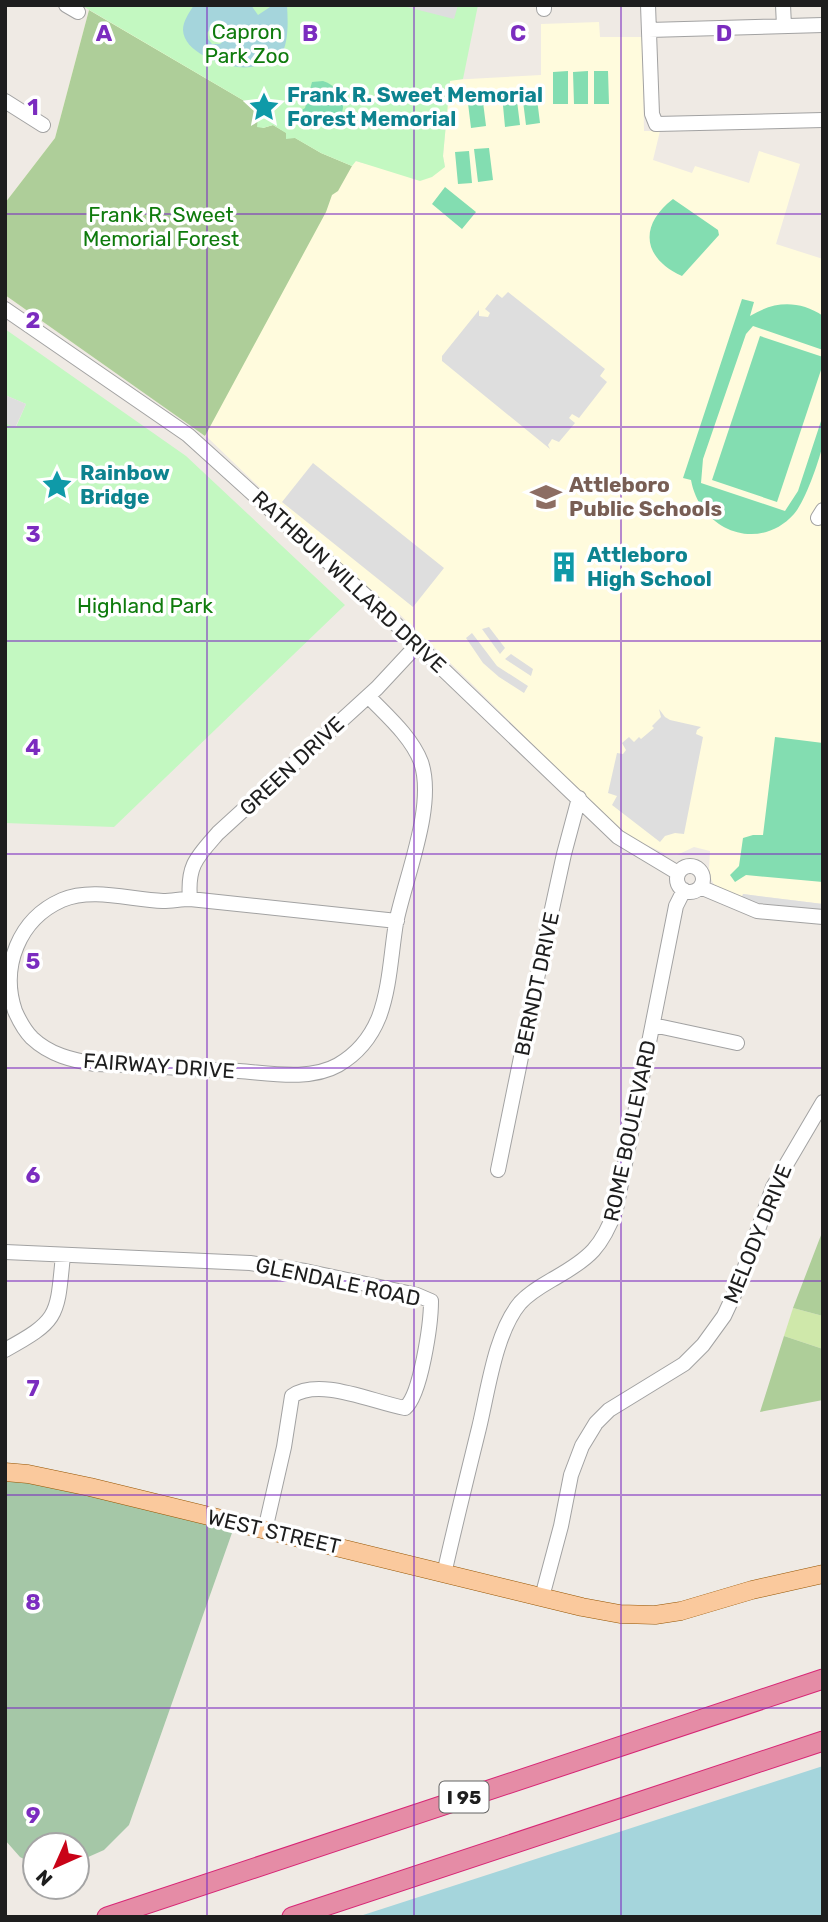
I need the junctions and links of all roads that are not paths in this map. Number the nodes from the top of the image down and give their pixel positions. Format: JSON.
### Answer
{"nodes":[{"id":1,"x":648,"y":5,"type":"edge"},
{"id":2,"x":783,"y":5,"type":"edge"},
{"id":3,"x":823,"y":25,"type":"edge"},
{"id":4,"x":784,"y":26,"type":"junction"},
{"id":5,"x":649,"y":30,"type":"junction"},
{"id":6,"x":5,"y":101,"type":"edge"},
{"id":7,"x":823,"y":120,"type":"edge"},
{"id":8,"x":43,"y":125,"type":"dead end"},
{"id":9,"x":5,"y":309,"type":"edge"},
{"id":10,"x":418,"y":644,"type":"junction"},
{"id":11,"x":368,"y":696,"type":"junction"},
{"id":12,"x":579,"y":798,"type":"junction"},
{"id":13,"x":678,"y":873,"type":"junction"},
{"id":14,"x":700,"y":887,"type":"junction"},
{"id":15,"x":684,"y":890,"type":"junction"},
{"id":16,"x":190,"y":899,"type":"junction"},
{"id":17,"x":823,"y":917,"type":"edge"},
{"id":18,"x":397,"y":921,"type":"junction"},
{"id":19,"x":653,"y":1025,"type":"junction"},
{"id":20,"x":737,"y":1043,"type":"dead end"},
{"id":21,"x":823,"y":1102,"type":"edge"},
{"id":22,"x":498,"y":1170,"type":"dead end"},
{"id":23,"x":5,"y":1252,"type":"edge"},
{"id":24,"x":62,"y":1255,"type":"junction"},
{"id":25,"x":5,"y":1350,"type":"edge"},
{"id":26,"x":5,"y":1472,"type":"edge"},
{"id":27,"x":265,"y":1530,"type":"junction"},
{"id":28,"x":444,"y":1574,"type":"junction"},
{"id":29,"x":823,"y":1574,"type":"edge"},
{"id":30,"x":542,"y":1597,"type":"junction"},
{"id":31,"x":823,"y":1679,"type":"edge"},
{"id":32,"x":823,"y":1741,"type":"edge"},
{"id":33,"x":107,"y":1917,"type":"edge"},
{"id":34,"x":292,"y":1917,"type":"edge"}],
"edges":[{"from":1,"to":5,"type":"street"},
{"from":2,"to":4,"type":"street"},
{"from":3,"to":4,"type":"street"},
{"from":4,"to":5,"type":"street"},
{"from":5,"to":7,"type":"street"},
{"from":6,"to":8,"type":"street"},
{"from":9,"to":10,"type":"street","name":"RATHBUN WILLARD DRIVE"},
{"from":10,"to":11,"type":"street","name":"GREEN DRIVE"},
{"from":10,"to":12,"type":"street","name":"RATHBUN WILLARD DRIVE"},
{"from":11,"to":16,"type":"street","name":"GREEN DRIVE"},
{"from":11,"to":18,"type":"street","name":"FAIRWAY DRIVE"},
{"from":12,"to":13,"type":"street","name":"RATHBUN WILLARD DRIVE"},
{"from":12,"to":22,"type":"street","name":"BERNDT DRIVE"},
{"from":13,"to":14,"type":"street","name":"RATHBUN WILLARD DRIVE"},
{"from":13,"to":15,"type":"street"},
{"from":14,"to":15,"type":"street"},
{"from":14,"to":17,"type":"street"},
{"from":15,"to":19,"type":"street","name":"ROME BOULEVARD"},
{"from":16,"to":18,"type":"street","name":"FAIRWAY DRIVE"},
{"from":16,"to":18,"type":"street","name":"FAIRWAY DRIVE"},
{"from":19,"to":20,"type":"street"},
{"from":19,"to":28,"type":"street","name":"ROME BOULEVARD"},
{"from":21,"to":30,"type":"street","name":"MELODY DRIVE"},
{"from":23,"to":24,"type":"street","name":"GLENDALE ROAD"},
{"from":24,"to":25,"type":"street"},
{"from":24,"to":27,"type":"street","name":"GLENDALE ROAD"},
{"from":26,"to":27,"type":"main road","name":"WEST STREET"},
{"from":27,"to":28,"type":"main road","name":"WEST STREET"},
{"from":28,"to":30,"type":"main road","name":"WEST STREET"},
{"from":29,"to":30,"type":"main road","name":"WEST STREET"},
{"from":31,"to":33,"type":"highway","number":"I 95"},
{"from":32,"to":34,"type":"highway"}]}
